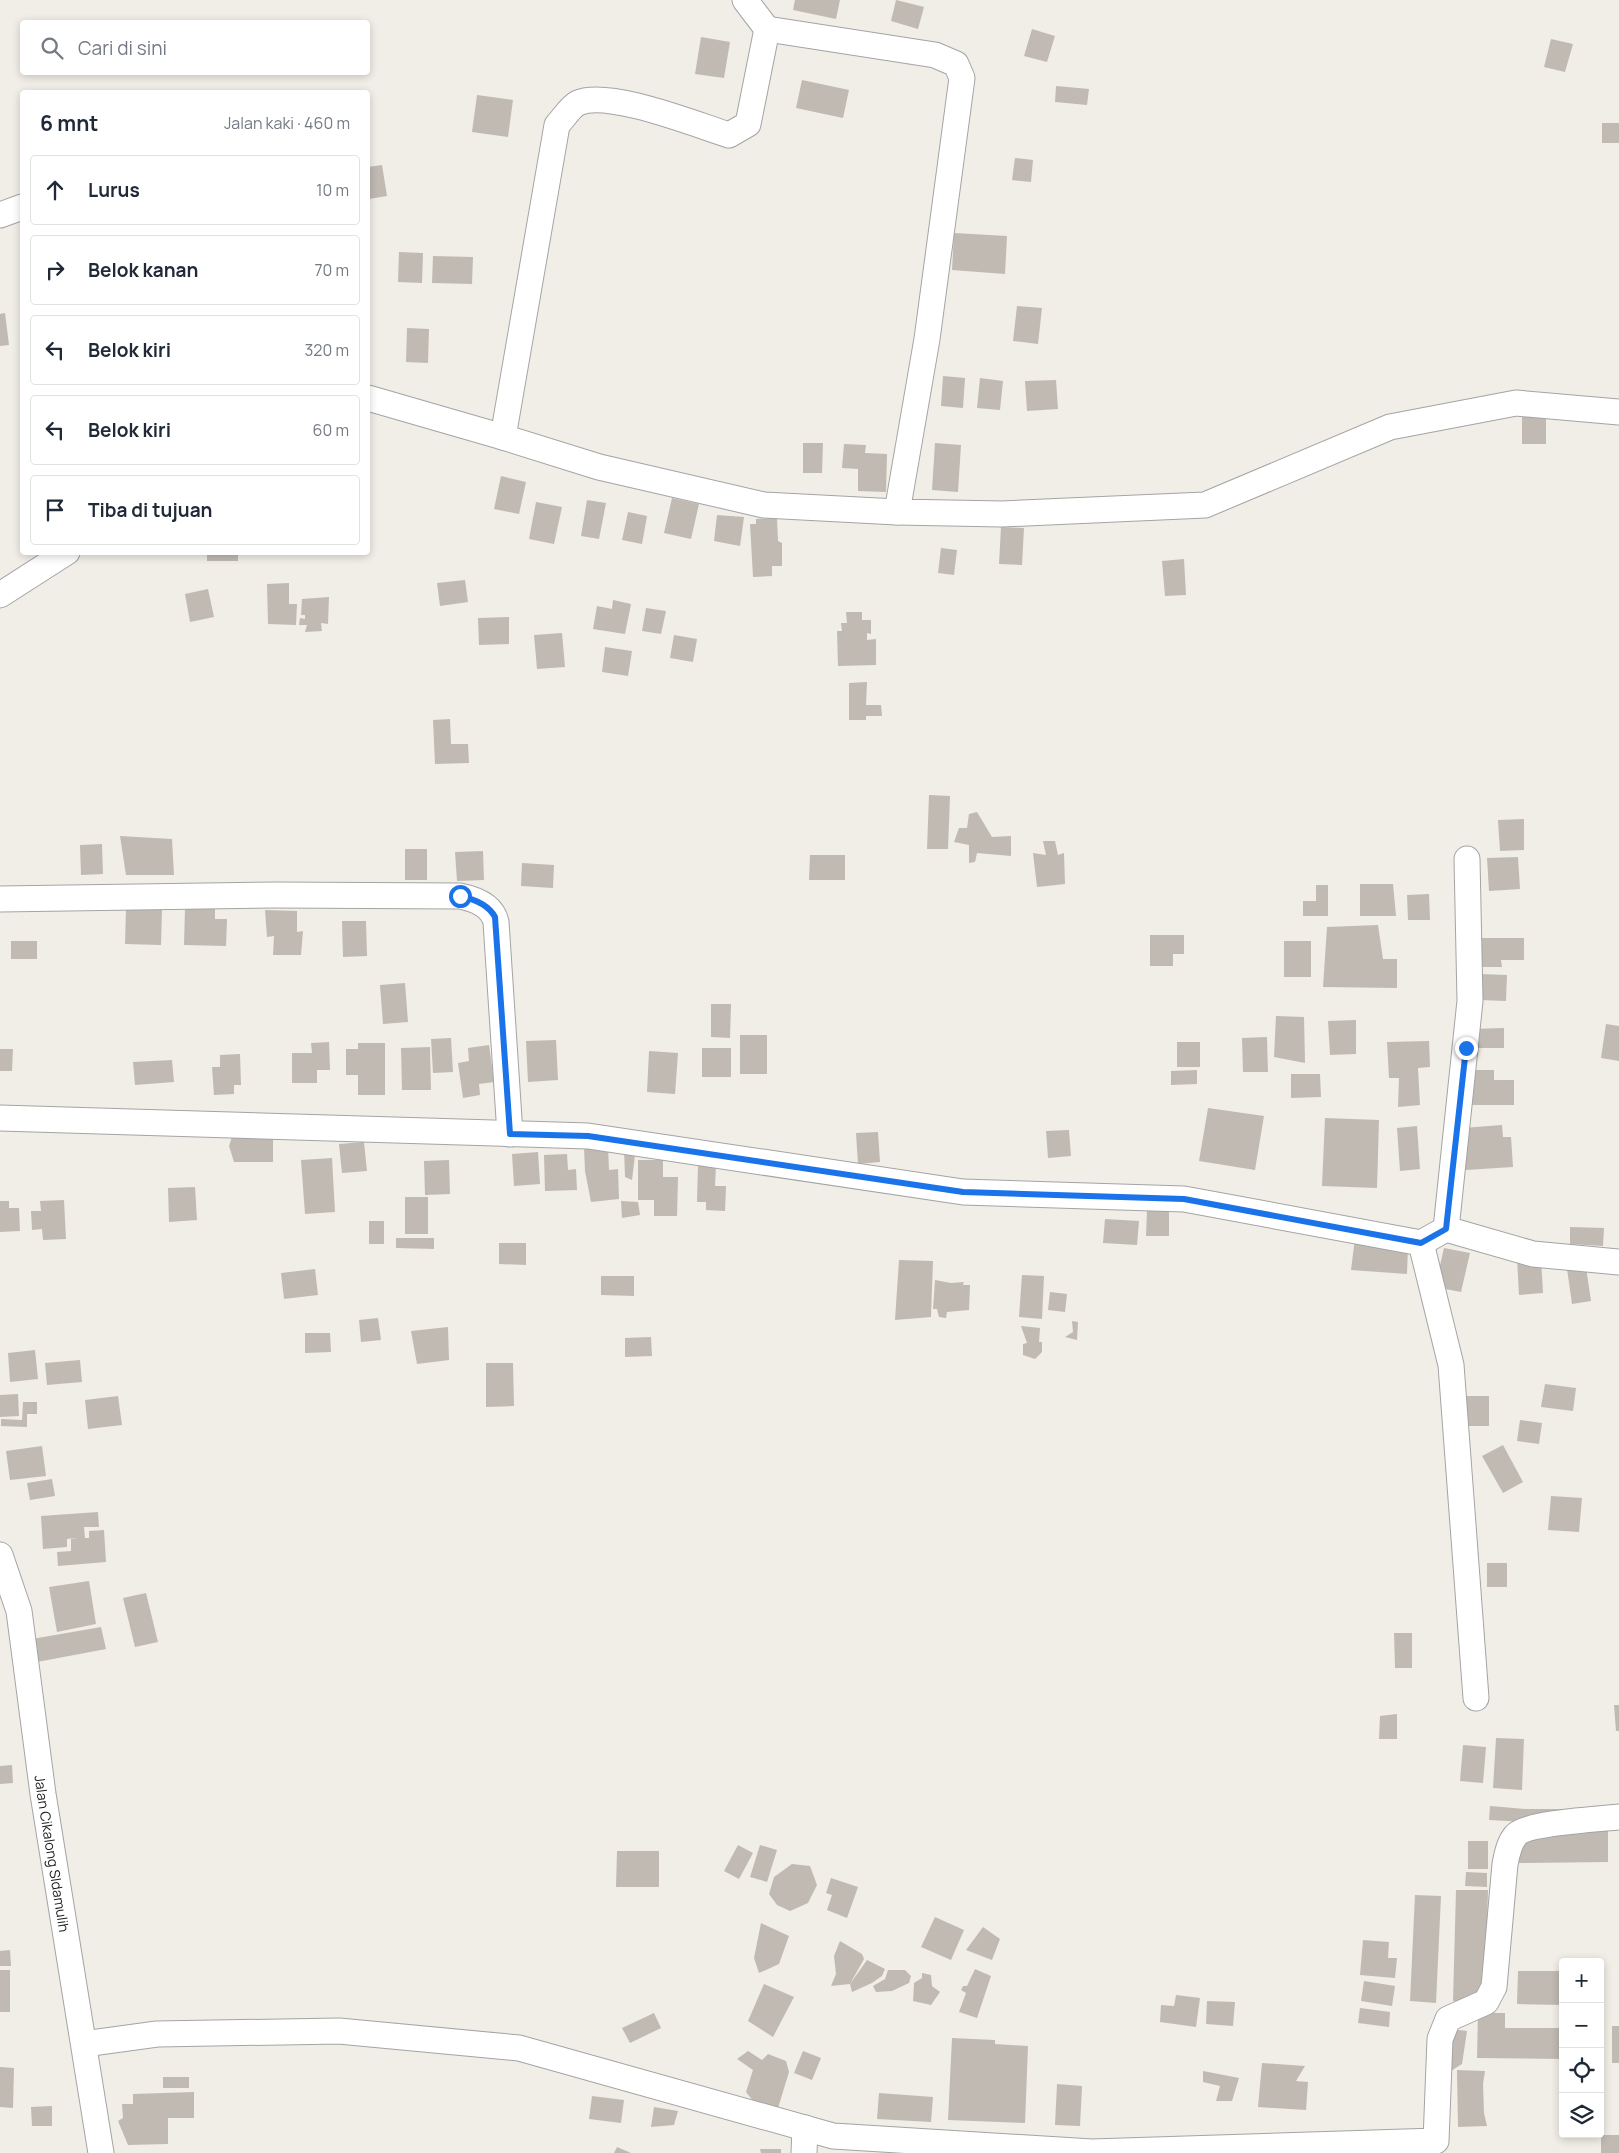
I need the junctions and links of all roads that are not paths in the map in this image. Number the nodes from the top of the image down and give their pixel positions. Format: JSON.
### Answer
{"nodes":[{"id":1,"x":745,"y":0,"type":"edge"},
{"id":2,"x":767,"y":29,"type":"junction"},
{"id":3,"x":20,"y":208,"type":"edge"},
{"id":4,"x":0,"y":215,"type":"edge"},
{"id":5,"x":370,"y":399,"type":"edge"},
{"id":6,"x":1619,"y":412,"type":"edge"},
{"id":7,"x":503,"y":437,"type":"junction"},
{"id":8,"x":896,"y":512,"type":"junction"},
{"id":9,"x":62,"y":555,"type":"edge"},
{"id":10,"x":0,"y":595,"type":"edge"},
{"id":11,"x":1467,"y":860,"type":"dead end"},
{"id":12,"x":0,"y":899,"type":"edge"},
{"id":13,"x":0,"y":1118,"type":"edge"},
{"id":14,"x":510,"y":1134,"type":"junction"},
{"id":15,"x":1446,"y":1229,"type":"junction"},
{"id":16,"x":1421,"y":1243,"type":"junction"},
{"id":17,"x":1619,"y":1262,"type":"edge"},
{"id":18,"x":0,"y":1555,"type":"edge"},
{"id":19,"x":1476,"y":1698,"type":"dead end"},
{"id":20,"x":1619,"y":1817,"type":"edge"},
{"id":21,"x":84,"y":2044,"type":"junction"},
{"id":22,"x":806,"y":2128,"type":"junction"},
{"id":23,"x":1436,"y":2147,"type":"edge"},
{"id":24,"x":1315,"y":2149,"type":"edge"},
{"id":25,"x":101,"y":2153,"type":"edge"},
{"id":26,"x":804,"y":2153,"type":"edge"}],
"edges":[{"from":1,"to":2,"type":"street"},
{"from":2,"to":7,"type":"street"},
{"from":2,"to":8,"type":"street"},
{"from":3,"to":4,"type":"street"},
{"from":5,"to":7,"type":"street"},
{"from":6,"to":8,"type":"street"},
{"from":7,"to":8,"type":"street"},
{"from":9,"to":10,"type":"street"},
{"from":11,"to":15,"type":"street"},
{"from":12,"to":14,"type":"street"},
{"from":13,"to":14,"type":"street"},
{"from":14,"to":16,"type":"street"},
{"from":15,"to":16,"type":"street"},
{"from":15,"to":17,"type":"street"},
{"from":16,"to":19,"type":"street"},
{"from":18,"to":21,"type":"street","name":"Jalan Cikalong SIdamulih"},
{"from":20,"to":23,"type":"street"},
{"from":21,"to":22,"type":"street"},
{"from":21,"to":25,"type":"street","name":"Jalan Cikalong SIdamulih"},
{"from":22,"to":24,"type":"street"},
{"from":22,"to":26,"type":"street"},
{"from":23,"to":24,"type":"street"}]}
